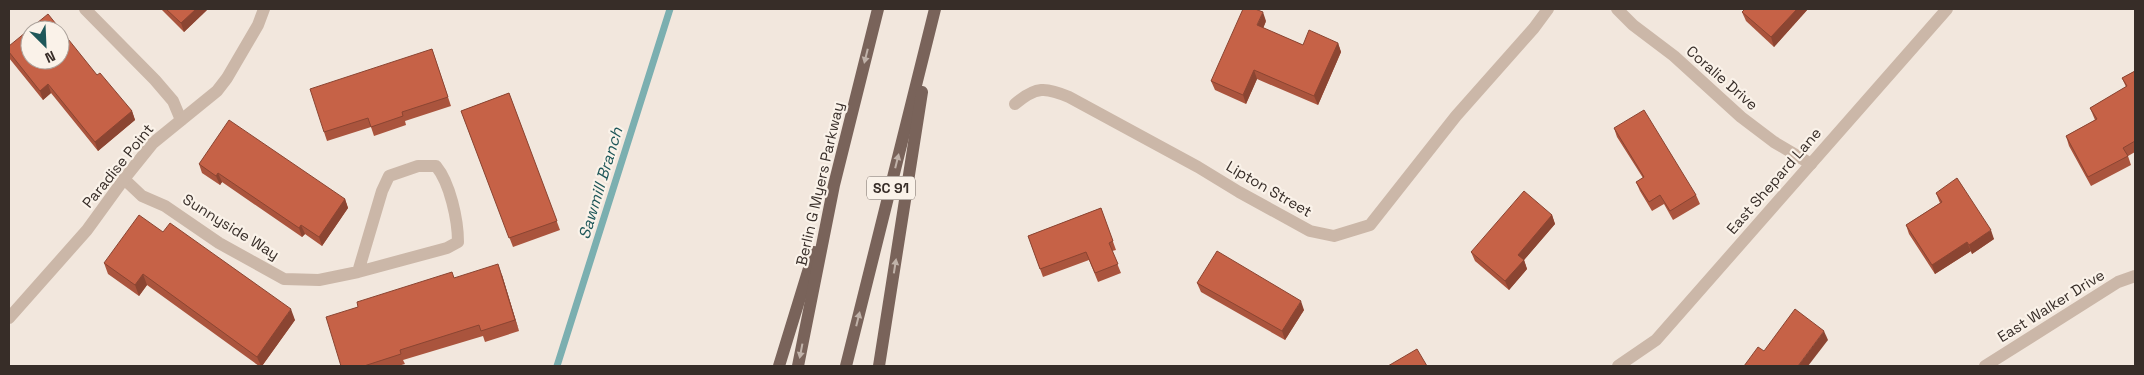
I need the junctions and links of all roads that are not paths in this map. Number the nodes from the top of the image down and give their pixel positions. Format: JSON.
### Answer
{"nodes":[{"id":1,"x":85,"y":9,"type":"edge"},
{"id":2,"x":264,"y":9,"type":"edge"},
{"id":3,"x":878,"y":9,"type":"edge"},
{"id":4,"x":935,"y":9,"type":"edge"},
{"id":5,"x":1548,"y":9,"type":"edge"},
{"id":6,"x":1618,"y":9,"type":"edge"},
{"id":7,"x":1947,"y":9,"type":"edge"},
{"id":8,"x":1016,"y":104,"type":"dead end"},
{"id":9,"x":181,"y":120,"type":"junction"},
{"id":10,"x":1811,"y":164,"type":"junction"},
{"id":11,"x":124,"y":179,"type":"junction"},
{"id":12,"x":834,"y":185,"type":"junction"},
{"id":13,"x":358,"y":272,"type":"junction"},
{"id":14,"x":2135,"y":276,"type":"edge"},
{"id":15,"x":9,"y":318,"type":"edge"},
{"id":16,"x":778,"y":366,"type":"edge"},
{"id":17,"x":798,"y":366,"type":"edge"},
{"id":18,"x":846,"y":366,"type":"edge"},
{"id":19,"x":879,"y":366,"type":"edge"},
{"id":20,"x":1618,"y":366,"type":"edge"},
{"id":21,"x":1985,"y":366,"type":"edge"}],
"edges":[{"from":1,"to":9,"type":"street"},
{"from":2,"to":9,"type":"street","name":"Paradise Point"},
{"from":3,"to":12,"type":"main road","name":"Berlin G Myers Parkway","one_way":true},
{"from":18,"to":4,"type":"main road","number":"SC 91","one_way":true},
{"from":19,"to":4,"type":"main road","one_way":true},
{"from":5,"to":8,"type":"street","name":"Lipton Street"},
{"from":6,"to":10,"type":"street","name":"Coralie Drive"},
{"from":7,"to":10,"type":"street","name":"East Shepard Lane"},
{"from":9,"to":11,"type":"street","name":"Paradise Point"},
{"from":10,"to":20,"type":"street","name":"East Shepard Lane"},
{"from":11,"to":13,"type":"street","name":"Sunnyside Way"},
{"from":11,"to":15,"type":"street","name":"Paradise Point"},
{"from":12,"to":16,"type":"main road"},
{"from":12,"to":17,"type":"main road","name":"Berlin G Myers Parkway","one_way":true},
{"from":13,"to":13,"type":"street","name":"Sunnyside Way"},
{"from":14,"to":21,"type":"street","name":"East Walker Drive"}]}
